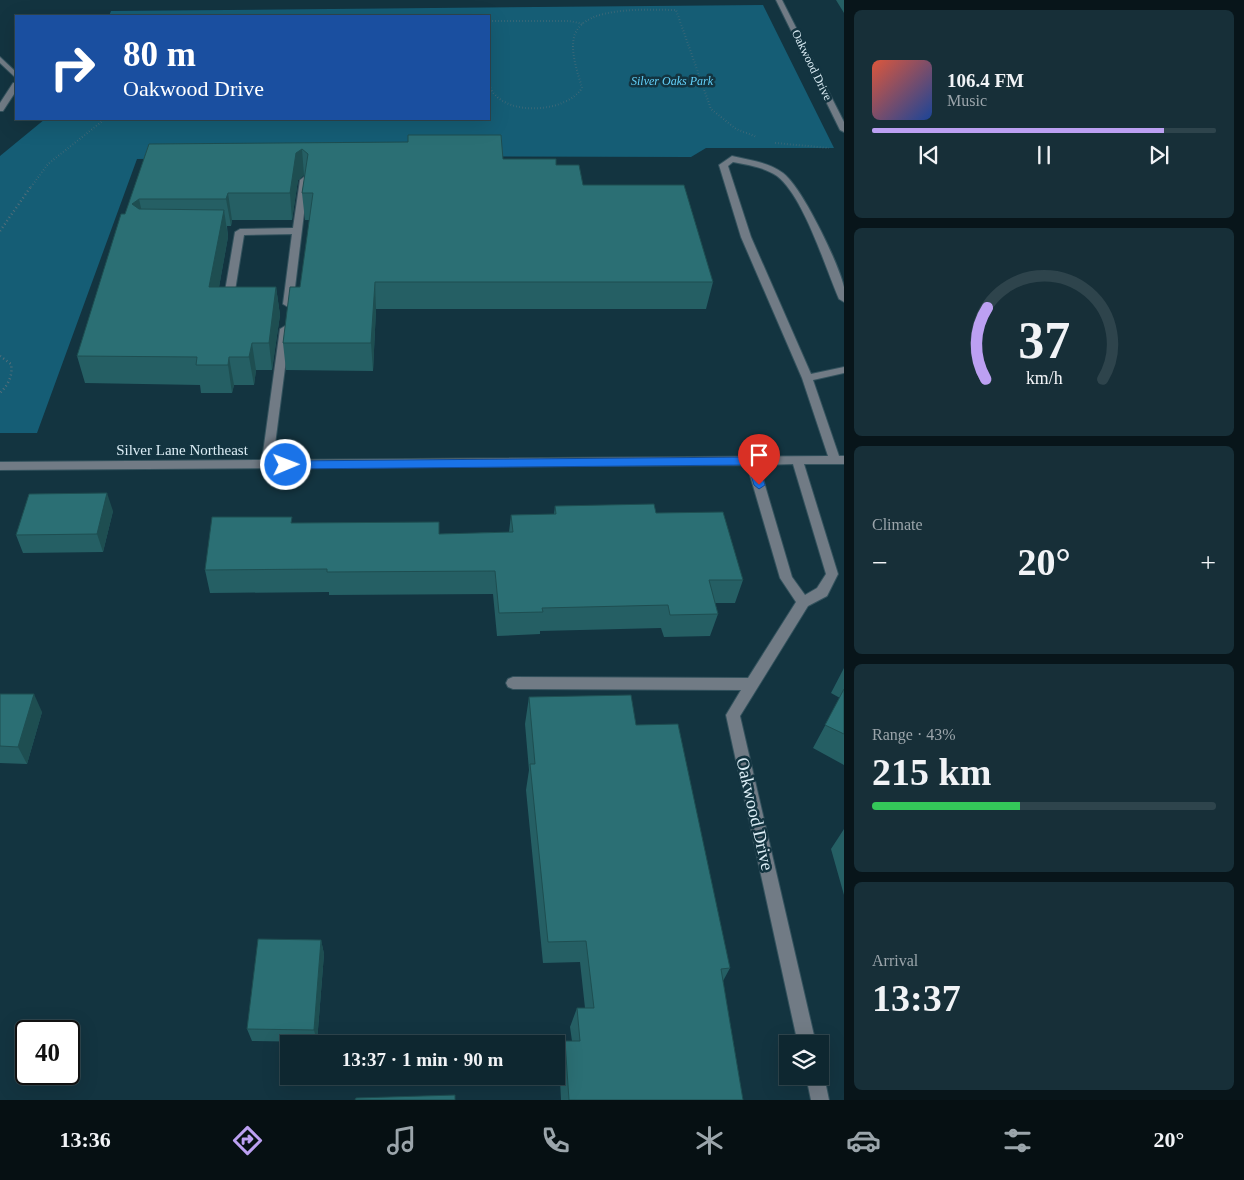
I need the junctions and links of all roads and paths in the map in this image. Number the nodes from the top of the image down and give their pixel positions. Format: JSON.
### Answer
{"nodes":[{"id":1,"x":779,"y":0,"type":"edge"},
{"id":2,"x":490,"y":21,"type":"edge"},
{"id":3,"x":584,"y":24,"type":"junction"},
{"id":4,"x":0,"y":59,"type":"edge"},
{"id":5,"x":490,"y":71,"type":"edge"},
{"id":6,"x":15,"y":75,"type":"edge"},
{"id":7,"x":15,"y":86,"type":"edge"},
{"id":8,"x":0,"y":109,"type":"edge"},
{"id":9,"x":104,"y":120,"type":"edge"},
{"id":10,"x":844,"y":130,"type":"edge"},
{"id":11,"x":762,"y":139,"type":"dead end"},
{"id":12,"x":771,"y":142,"type":"dead end"},
{"id":13,"x":829,"y":148,"type":"dead end"},
{"id":14,"x":304,"y":180,"type":"edge"},
{"id":15,"x":0,"y":231,"type":"edge"},
{"id":16,"x":298,"y":231,"type":"junction"},
{"id":17,"x":844,"y":299,"type":"edge"},
{"id":18,"x":236,"y":303,"type":"edge"},
{"id":19,"x":0,"y":356,"type":"edge"},
{"id":20,"x":844,"y":370,"type":"edge"},
{"id":21,"x":807,"y":378,"type":"junction"},
{"id":22,"x":0,"y":394,"type":"edge"},
{"id":23,"x":797,"y":460,"type":"junction"},
{"id":24,"x":840,"y":460,"type":"edge"},
{"id":25,"x":752,"y":461,"type":"junction"},
{"id":26,"x":267,"y":465,"type":"junction"},
{"id":27,"x":0,"y":466,"type":"edge"},
{"id":28,"x":803,"y":602,"type":"junction"},
{"id":29,"x":513,"y":684,"type":"dead end"},
{"id":30,"x":754,"y":684,"type":"junction"},
{"id":31,"x":805,"y":1035,"type":"edge"},
{"id":32,"x":816,"y":1085,"type":"edge"},
{"id":33,"x":820,"y":1100,"type":"edge"}],
"edges":[{"from":1,"to":10,"type":"street","name":"Oakwood Drive"},
{"from":2,"to":3,"type":"path"},
{"from":3,"to":5,"type":"path"},
{"from":3,"to":11,"type":"path"},
{"from":4,"to":6,"type":"street"},
{"from":7,"to":8,"type":"street"},
{"from":9,"to":15,"type":"path"},
{"from":12,"to":13,"type":"path"},
{"from":14,"to":16,"type":"street"},
{"from":16,"to":18,"type":"street"},
{"from":16,"to":26,"type":"street"},
{"from":17,"to":21,"type":"street"},
{"from":19,"to":22,"type":"path"},
{"from":20,"to":21,"type":"street"},
{"from":21,"to":24,"type":"street"},
{"from":23,"to":24,"type":"street","name":"Silver Lane Northeast"},
{"from":23,"to":25,"type":"street","name":"Silver Lane Northeast"},
{"from":23,"to":28,"type":"street","name":"Oakwood Drive"},
{"from":25,"to":26,"type":"street","name":"Silver Lane Northeast"},
{"from":25,"to":28,"type":"street"},
{"from":26,"to":27,"type":"street","name":"Silver Lane Northeast"},
{"from":28,"to":30,"type":"street","name":"Oakwood Drive"},
{"from":29,"to":30,"type":"street"},
{"from":30,"to":31,"type":"street","name":"Oakwood Drive"},
{"from":32,"to":33,"type":"street"}]}
